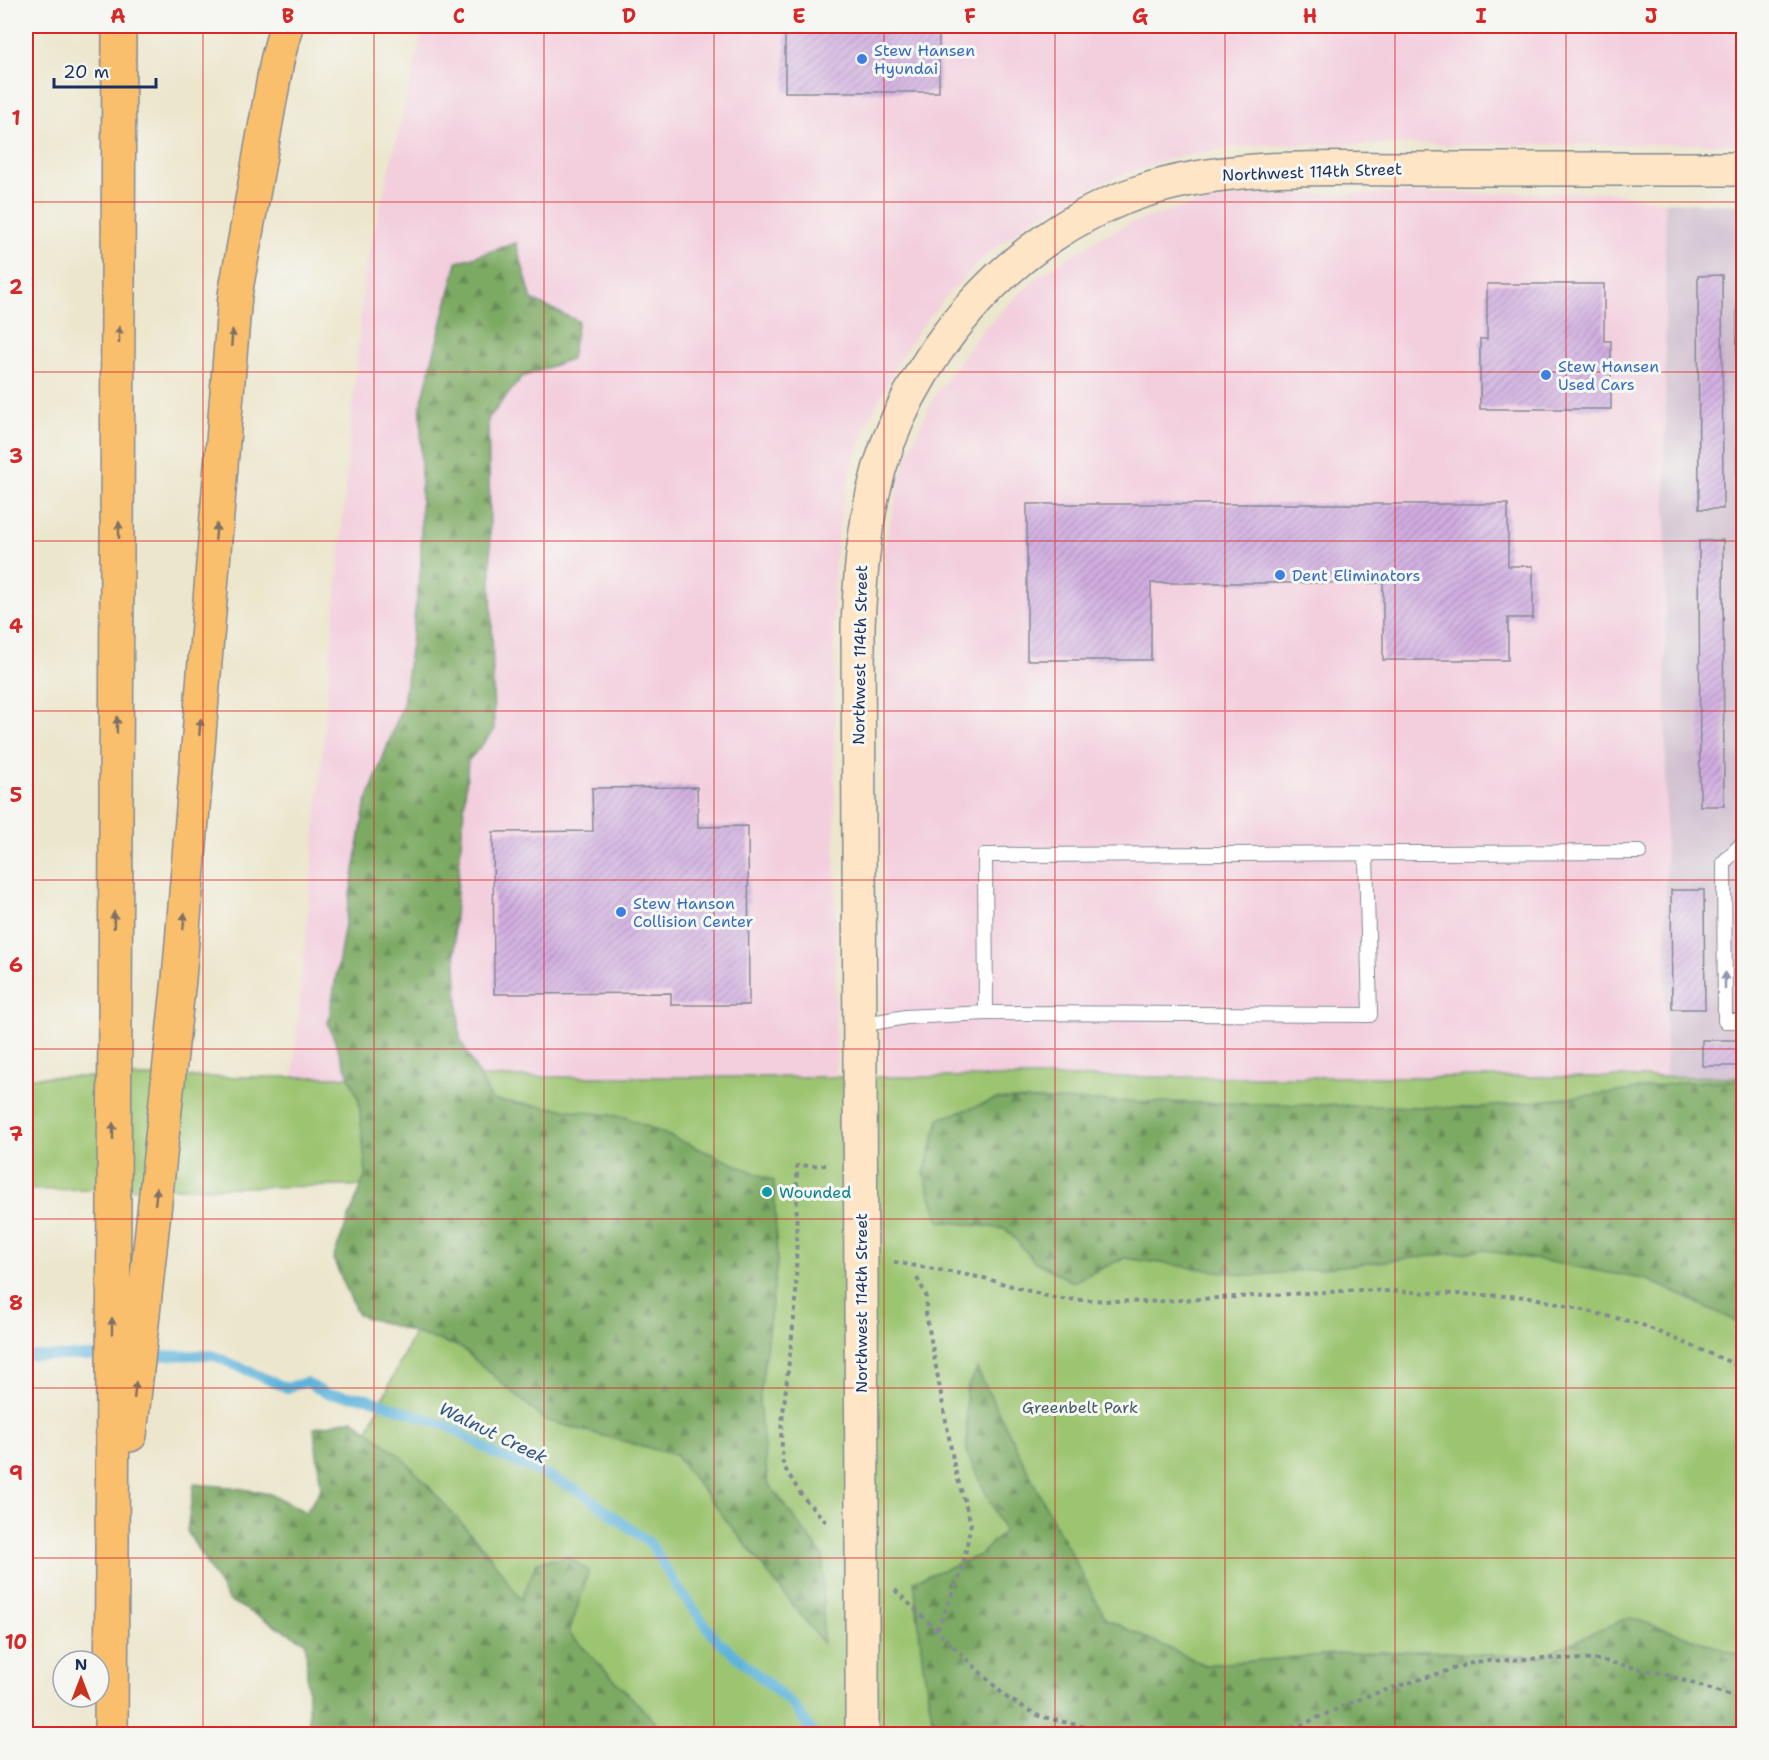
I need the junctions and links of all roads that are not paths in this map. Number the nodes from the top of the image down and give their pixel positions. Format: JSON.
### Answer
{"nodes":[{"id":1,"x":119,"y":26,"type":"edge"},
{"id":2,"x":286,"y":26,"type":"edge"},
{"id":3,"x":1743,"y":169,"type":"edge"},
{"id":4,"x":1743,"y":298,"type":"edge"},
{"id":5,"x":1743,"y":519,"type":"edge"},
{"id":6,"x":1743,"y":842,"type":"edge"},
{"id":7,"x":1640,"y":852,"type":"dead end"},
{"id":8,"x":1366,"y":855,"type":"junction"},
{"id":9,"x":986,"y":1013,"type":"junction"},
{"id":10,"x":1743,"y":1021,"type":"edge"},
{"id":11,"x":860,"y":1025,"type":"junction"},
{"id":12,"x":111,"y":1616,"type":"junction"},
{"id":13,"x":111,"y":1734,"type":"edge"},
{"id":14,"x":862,"y":1734,"type":"edge"}],
"edges":[{"from":12,"to":1,"type":"highway","one_way":true},
{"from":12,"to":2,"type":"highway","one_way":true},
{"from":3,"to":11,"type":"street","name":"Northwest 114th Street"},
{"from":4,"to":5,"type":"lane"},
{"from":10,"to":6,"type":"lane","one_way":true},
{"from":7,"to":8,"type":"lane"},
{"from":8,"to":9,"type":"lane"},
{"from":8,"to":9,"type":"lane"},
{"from":9,"to":11,"type":"lane"},
{"from":11,"to":14,"type":"street","name":"Northwest 114th Street","bridge":true},
{"from":12,"to":13,"type":"highway"}]}
